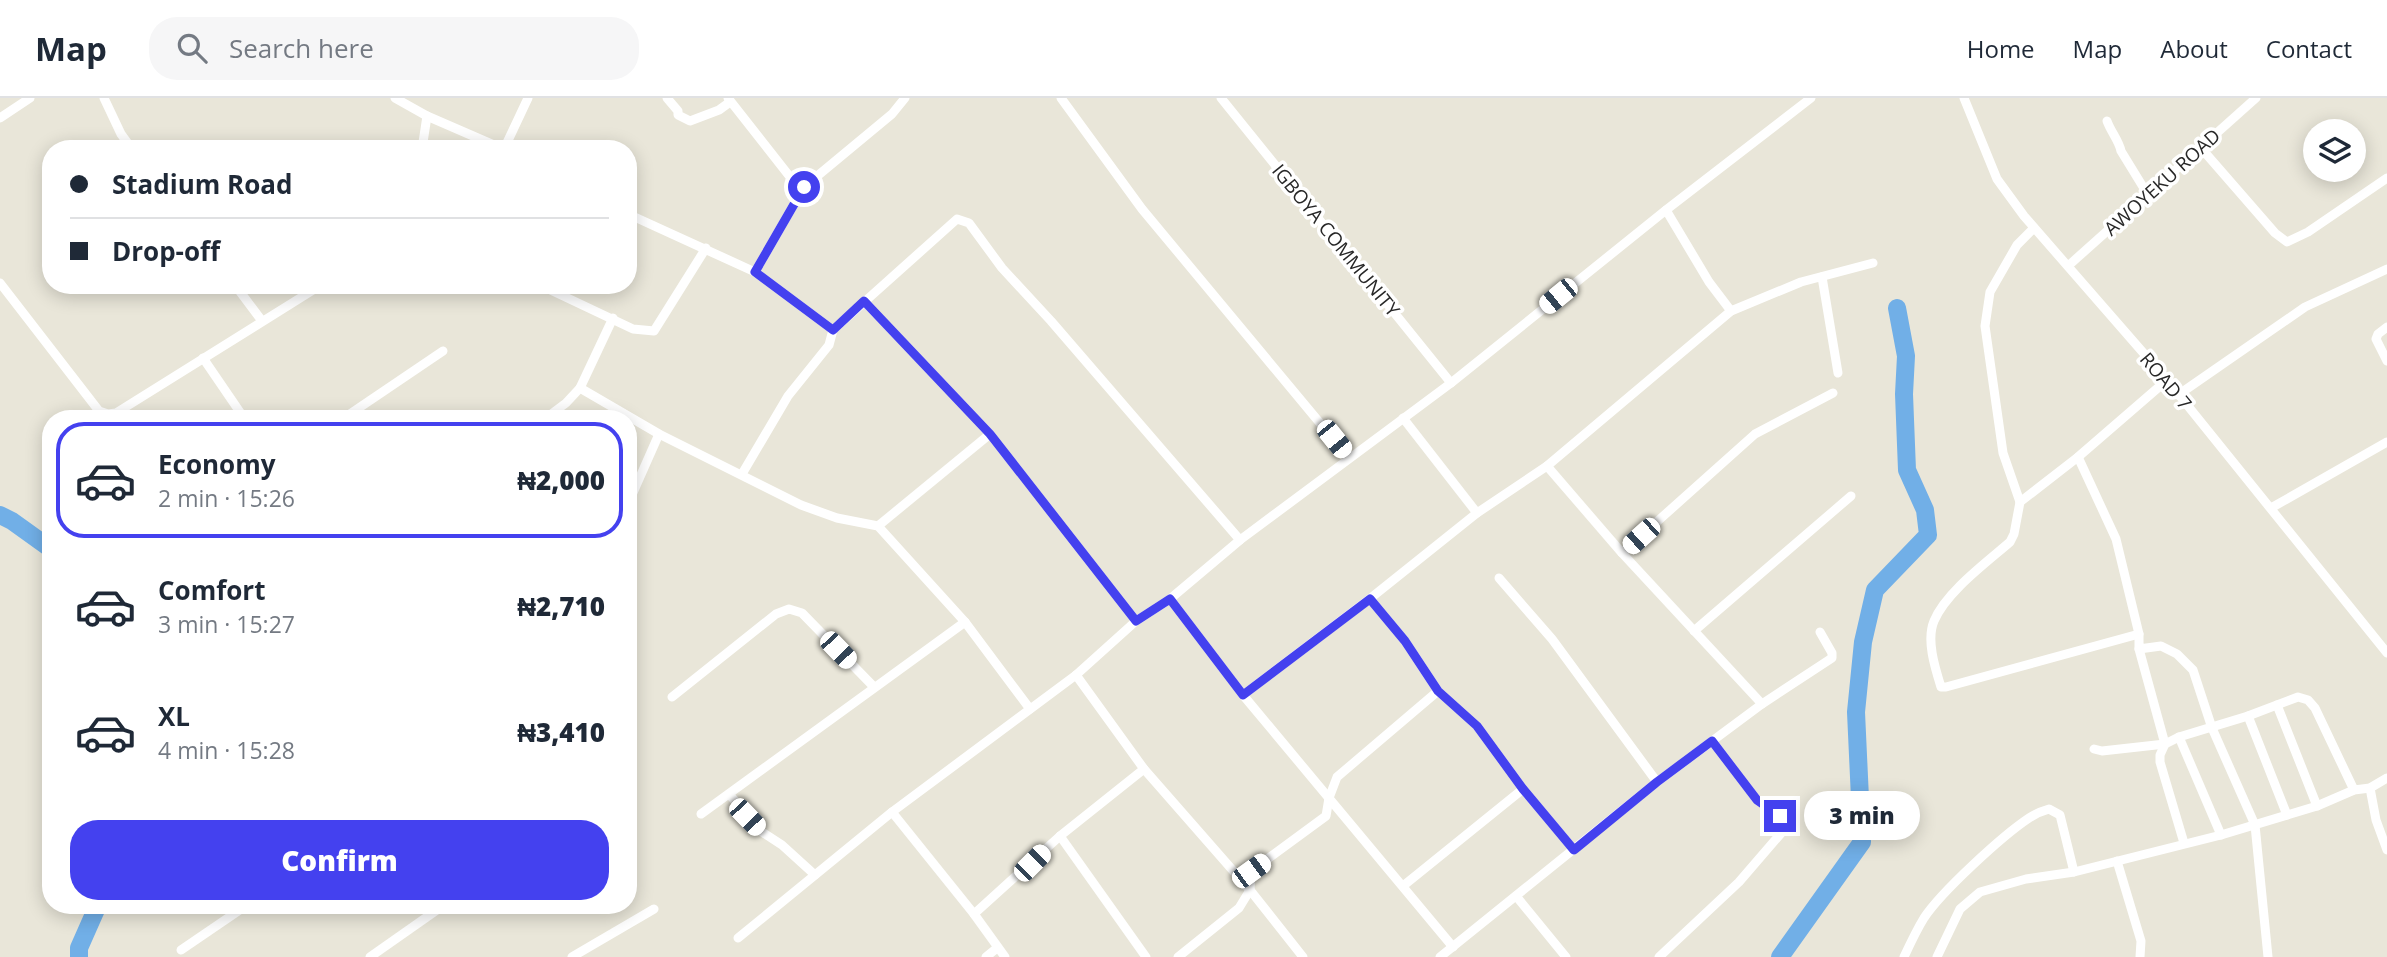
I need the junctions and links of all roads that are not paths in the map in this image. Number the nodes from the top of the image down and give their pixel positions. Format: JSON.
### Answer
{"nodes":[{"id":1,"x":30,"y":98,"type":"edge"},
{"id":2,"x":104,"y":98,"type":"edge"},
{"id":3,"x":395,"y":98,"type":"edge"},
{"id":4,"x":528,"y":98,"type":"edge"},
{"id":5,"x":667,"y":98,"type":"edge"},
{"id":6,"x":905,"y":98,"type":"edge"},
{"id":7,"x":1062,"y":98,"type":"edge"},
{"id":8,"x":1221,"y":98,"type":"edge"},
{"id":9,"x":1811,"y":98,"type":"edge"},
{"id":10,"x":1964,"y":98,"type":"edge"},
{"id":11,"x":2256,"y":98,"type":"edge"},
{"id":12,"x":729,"y":100,"type":"edge"},
{"id":13,"x":427,"y":116,"type":"junction"},
{"id":14,"x":0,"y":118,"type":"edge"},
{"id":15,"x":2107,"y":121,"type":"dead end"},
{"id":16,"x":125,"y":140,"type":"edge"},
{"id":17,"x":423,"y":140,"type":"edge"},
{"id":18,"x":482,"y":140,"type":"edge"},
{"id":19,"x":507,"y":140,"type":"edge"},
{"id":20,"x":2200,"y":148,"type":"junction"},
{"id":21,"x":2387,"y":178,"type":"edge"},
{"id":22,"x":804,"y":187,"type":"junction"},
{"id":23,"x":2147,"y":195,"type":"junction"},
{"id":24,"x":1666,"y":210,"type":"junction"},
{"id":25,"x":637,"y":218,"type":"edge"},
{"id":26,"x":2034,"y":228,"type":"junction"},
{"id":27,"x":706,"y":248,"type":"junction"},
{"id":28,"x":1874,"y":263,"type":"dead end"},
{"id":29,"x":2068,"y":266,"type":"junction"},
{"id":30,"x":2387,"y":269,"type":"edge"},
{"id":31,"x":755,"y":272,"type":"junction"},
{"id":32,"x":1822,"y":277,"type":"junction"},
{"id":33,"x":0,"y":283,"type":"edge"},
{"id":34,"x":242,"y":294,"type":"edge"},
{"id":35,"x":306,"y":294,"type":"edge"},
{"id":36,"x":560,"y":294,"type":"edge"},
{"id":37,"x":864,"y":301,"type":"junction"},
{"id":38,"x":1731,"y":311,"type":"junction"},
{"id":39,"x":613,"y":318,"type":"junction"},
{"id":40,"x":262,"y":321,"type":"junction"},
{"id":41,"x":2387,"y":327,"type":"edge"},
{"id":42,"x":833,"y":330,"type":"junction"},
{"id":43,"x":443,"y":351,"type":"dead end"},
{"id":44,"x":203,"y":358,"type":"junction"},
{"id":45,"x":2387,"y":361,"type":"edge"},
{"id":46,"x":1838,"y":373,"type":"dead end"},
{"id":47,"x":2167,"y":380,"type":"junction"},
{"id":48,"x":1451,"y":383,"type":"junction"},
{"id":49,"x":580,"y":388,"type":"junction"},
{"id":50,"x":1833,"y":393,"type":"dead end"},
{"id":51,"x":2179,"y":395,"type":"junction"},
{"id":52,"x":98,"y":410,"type":"edge"},
{"id":53,"x":121,"y":410,"type":"edge"},
{"id":54,"x":239,"y":410,"type":"edge"},
{"id":55,"x":356,"y":410,"type":"edge"},
{"id":56,"x":557,"y":410,"type":"edge"},
{"id":57,"x":617,"y":410,"type":"edge"},
{"id":58,"x":1404,"y":418,"type":"junction"},
{"id":59,"x":637,"y":422,"type":"edge"},
{"id":60,"x":990,"y":434,"type":"junction"},
{"id":61,"x":659,"y":435,"type":"junction"},
{"id":62,"x":2387,"y":442,"type":"edge"},
{"id":63,"x":2078,"y":457,"type":"junction"},
{"id":64,"x":1349,"y":458,"type":"junction"},
{"id":65,"x":1547,"y":466,"type":"junction"},
{"id":66,"x":742,"y":474,"type":"junction"},
{"id":67,"x":637,"y":484,"type":"edge"},
{"id":68,"x":1851,"y":496,"type":"dead end"},
{"id":69,"x":2020,"y":502,"type":"junction"},
{"id":70,"x":2271,"y":508,"type":"junction"},
{"id":71,"x":1477,"y":513,"type":"junction"},
{"id":72,"x":878,"y":526,"type":"junction"},
{"id":73,"x":1240,"y":540,"type":"junction"},
{"id":74,"x":1622,"y":553,"type":"junction"},
{"id":75,"x":1499,"y":578,"type":"dead end"},
{"id":76,"x":1170,"y":599,"type":"junction"},
{"id":77,"x":1370,"y":599,"type":"junction"},
{"id":78,"x":1136,"y":621,"type":"junction"},
{"id":79,"x":965,"y":622,"type":"junction"},
{"id":80,"x":1694,"y":631,"type":"junction"},
{"id":81,"x":1820,"y":632,"type":"dead end"},
{"id":82,"x":2139,"y":634,"type":"junction"},
{"id":83,"x":2139,"y":649,"type":"junction"},
{"id":84,"x":2387,"y":653,"type":"edge"},
{"id":85,"x":1076,"y":675,"type":"junction"},
{"id":86,"x":874,"y":687,"type":"junction"},
{"id":87,"x":1438,"y":691,"type":"junction"},
{"id":88,"x":1243,"y":695,"type":"junction"},
{"id":89,"x":673,"y":697,"type":"dead end"},
{"id":90,"x":1762,"y":704,"type":"junction"},
{"id":91,"x":2277,"y":705,"type":"junction"},
{"id":92,"x":1030,"y":709,"type":"junction"},
{"id":93,"x":2248,"y":716,"type":"junction"},
{"id":94,"x":2212,"y":728,"type":"junction"},
{"id":95,"x":2179,"y":737,"type":"junction"},
{"id":96,"x":1712,"y":741,"type":"junction"},
{"id":97,"x":2165,"y":744,"type":"junction"},
{"id":98,"x":2094,"y":749,"type":"dead end"},
{"id":99,"x":1144,"y":769,"type":"junction"},
{"id":100,"x":2387,"y":778,"type":"edge"},
{"id":101,"x":1657,"y":782,"type":"junction"},
{"id":102,"x":2371,"y":788,"type":"junction"},
{"id":103,"x":1523,"y":789,"type":"junction"},
{"id":104,"x":2354,"y":790,"type":"junction"},
{"id":105,"x":729,"y":794,"type":"junction"},
{"id":106,"x":1329,"y":798,"type":"junction"},
{"id":107,"x":2317,"y":806,"type":"junction"},
{"id":108,"x":892,"y":812,"type":"junction"},
{"id":109,"x":701,"y":814,"type":"dead end"},
{"id":110,"x":2287,"y":815,"type":"junction"},
{"id":111,"x":2255,"y":825,"type":"junction"},
{"id":112,"x":2221,"y":835,"type":"junction"},
{"id":113,"x":1060,"y":836,"type":"junction"},
{"id":114,"x":2184,"y":843,"type":"junction"},
{"id":115,"x":1574,"y":850,"type":"junction"},
{"id":116,"x":2387,"y":850,"type":"edge"},
{"id":117,"x":2117,"y":861,"type":"junction"},
{"id":118,"x":2074,"y":872,"type":"junction"},
{"id":119,"x":815,"y":875,"type":"junction"},
{"id":120,"x":1403,"y":886,"type":"junction"},
{"id":121,"x":1250,"y":890,"type":"junction"},
{"id":122,"x":1516,"y":896,"type":"junction"},
{"id":123,"x":654,"y":909,"type":"dead end"},
{"id":124,"x":234,"y":914,"type":"edge"},
{"id":125,"x":431,"y":914,"type":"edge"},
{"id":126,"x":974,"y":914,"type":"junction"},
{"id":127,"x":738,"y":938,"type":"dead end"},
{"id":128,"x":1452,"y":947,"type":"junction"},
{"id":129,"x":997,"y":948,"type":"junction"},
{"id":130,"x":181,"y":950,"type":"dead end"},
{"id":131,"x":584,"y":954,"type":"edge"},
{"id":132,"x":370,"y":957,"type":"edge"},
{"id":133,"x":572,"y":957,"type":"edge"},
{"id":134,"x":986,"y":957,"type":"edge"},
{"id":135,"x":1005,"y":957,"type":"edge"},
{"id":136,"x":1146,"y":957,"type":"edge"},
{"id":137,"x":1178,"y":957,"type":"edge"},
{"id":138,"x":1303,"y":957,"type":"edge"},
{"id":139,"x":1440,"y":957,"type":"edge"},
{"id":140,"x":1566,"y":957,"type":"edge"},
{"id":141,"x":1659,"y":957,"type":"edge"},
{"id":142,"x":1904,"y":957,"type":"edge"},
{"id":143,"x":1937,"y":957,"type":"edge"},
{"id":144,"x":2140,"y":957,"type":"edge"},
{"id":145,"x":2268,"y":957,"type":"edge"}],
"edges":[{"from":1,"to":14,"type":"street"},
{"from":2,"to":16,"type":"street"},
{"from":3,"to":13,"type":"street"},
{"from":4,"to":19,"type":"street"},
{"from":5,"to":12,"type":"street"},
{"from":6,"to":22,"type":"street"},
{"from":7,"to":64,"type":"street"},
{"from":8,"to":48,"type":"street","name":"IGBOYA COMMUNITY"},
{"from":9,"to":24,"type":"street"},
{"from":10,"to":26,"type":"street","name":"ROAD 7"},
{"from":11,"to":20,"type":"street","name":"AWOYEKU ROAD"},
{"from":12,"to":22,"type":"street"},
{"from":13,"to":17,"type":"street"},
{"from":13,"to":18,"type":"street"},
{"from":15,"to":23,"type":"street"},
{"from":20,"to":21,"type":"street"},
{"from":20,"to":23,"type":"street","name":"AWOYEKU ROAD"},
{"from":22,"to":31,"type":"street"},
{"from":23,"to":29,"type":"street","name":"AWOYEKU ROAD"},
{"from":24,"to":38,"type":"street"},
{"from":24,"to":48,"type":"street"},
{"from":25,"to":27,"type":"street"},
{"from":26,"to":29,"type":"street","name":"ROAD 7"},
{"from":26,"to":69,"type":"street"},
{"from":27,"to":31,"type":"street"},
{"from":27,"to":39,"type":"street"},
{"from":28,"to":32,"type":"street"},
{"from":29,"to":47,"type":"street","name":"ROAD 7"},
{"from":30,"to":51,"type":"street"},
{"from":31,"to":42,"type":"street"},
{"from":32,"to":38,"type":"street"},
{"from":32,"to":46,"type":"street"},
{"from":33,"to":52,"type":"street"},
{"from":34,"to":40,"type":"street"},
{"from":35,"to":40,"type":"street"},
{"from":36,"to":39,"type":"street"},
{"from":37,"to":42,"type":"street"},
{"from":37,"to":60,"type":"street"},
{"from":37,"to":73,"type":"street"},
{"from":38,"to":65,"type":"street"},
{"from":39,"to":49,"type":"street"},
{"from":40,"to":44,"type":"street"},
{"from":41,"to":45,"type":"street"},
{"from":42,"to":66,"type":"street"},
{"from":43,"to":55,"type":"street"},
{"from":44,"to":53,"type":"street"},
{"from":44,"to":54,"type":"street"},
{"from":47,"to":51,"type":"street","name":"ROAD 7"},
{"from":47,"to":63,"type":"street"},
{"from":48,"to":58,"type":"street"},
{"from":49,"to":56,"type":"street"},
{"from":49,"to":57,"type":"street"},
{"from":50,"to":74,"type":"street"},
{"from":51,"to":70,"type":"street","name":"ROAD 7"},
{"from":58,"to":64,"type":"street"},
{"from":58,"to":71,"type":"street"},
{"from":59,"to":61,"type":"street"},
{"from":60,"to":72,"type":"street"},
{"from":60,"to":78,"type":"street"},
{"from":61,"to":66,"type":"street"},
{"from":61,"to":67,"type":"street"},
{"from":62,"to":70,"type":"street"},
{"from":63,"to":69,"type":"street"},
{"from":63,"to":82,"type":"street"},
{"from":64,"to":73,"type":"street"},
{"from":65,"to":71,"type":"street"},
{"from":65,"to":74,"type":"street"},
{"from":66,"to":72,"type":"street"},
{"from":68,"to":80,"type":"street"},
{"from":69,"to":82,"type":"street"},
{"from":70,"to":84,"type":"street","name":"ROAD 7"},
{"from":71,"to":77,"type":"street"},
{"from":72,"to":79,"type":"street"},
{"from":73,"to":76,"type":"street"},
{"from":74,"to":80,"type":"street"},
{"from":75,"to":101,"type":"street"},
{"from":76,"to":78,"type":"street"},
{"from":76,"to":88,"type":"street"},
{"from":77,"to":87,"type":"street"},
{"from":77,"to":88,"type":"street"},
{"from":78,"to":85,"type":"street"},
{"from":79,"to":86,"type":"street"},
{"from":79,"to":92,"type":"street"},
{"from":80,"to":90,"type":"street"},
{"from":81,"to":90,"type":"street"},
{"from":82,"to":83,"type":"street"},
{"from":83,"to":94,"type":"street"},
{"from":83,"to":97,"type":"street"},
{"from":85,"to":92,"type":"street"},
{"from":85,"to":99,"type":"street"},
{"from":86,"to":89,"type":"street"},
{"from":86,"to":105,"type":"street"},
{"from":87,"to":103,"type":"street"},
{"from":87,"to":106,"type":"street"},
{"from":88,"to":106,"type":"street"},
{"from":90,"to":96,"type":"street"},
{"from":91,"to":93,"type":"street"},
{"from":91,"to":104,"type":"street"},
{"from":91,"to":107,"type":"street"},
{"from":92,"to":108,"type":"street"},
{"from":93,"to":94,"type":"street"},
{"from":93,"to":110,"type":"street"},
{"from":94,"to":95,"type":"street"},
{"from":94,"to":111,"type":"street"},
{"from":95,"to":97,"type":"street"},
{"from":95,"to":112,"type":"street"},
{"from":96,"to":101,"type":"street"},
{"from":96,"to":141,"type":"street"},
{"from":97,"to":98,"type":"street"},
{"from":97,"to":114,"type":"street"},
{"from":99,"to":113,"type":"street"},
{"from":99,"to":121,"type":"street"},
{"from":100,"to":102,"type":"street"},
{"from":101,"to":115,"type":"street"},
{"from":102,"to":104,"type":"street"},
{"from":102,"to":116,"type":"street"},
{"from":103,"to":115,"type":"street"},
{"from":103,"to":120,"type":"street"},
{"from":104,"to":107,"type":"street"},
{"from":105,"to":109,"type":"street"},
{"from":105,"to":119,"type":"street"},
{"from":106,"to":120,"type":"street"},
{"from":106,"to":121,"type":"street"},
{"from":107,"to":110,"type":"street"},
{"from":108,"to":119,"type":"street"},
{"from":108,"to":126,"type":"street"},
{"from":110,"to":111,"type":"street"},
{"from":111,"to":112,"type":"street"},
{"from":111,"to":145,"type":"street"},
{"from":112,"to":114,"type":"street"},
{"from":113,"to":126,"type":"street"},
{"from":113,"to":136,"type":"street"},
{"from":114,"to":117,"type":"street"},
{"from":115,"to":122,"type":"street"},
{"from":117,"to":118,"type":"street"},
{"from":117,"to":144,"type":"street"},
{"from":118,"to":142,"type":"street"},
{"from":118,"to":143,"type":"street"},
{"from":119,"to":127,"type":"street"},
{"from":120,"to":128,"type":"street"},
{"from":121,"to":137,"type":"street"},
{"from":121,"to":138,"type":"street"},
{"from":122,"to":128,"type":"street"},
{"from":122,"to":140,"type":"street"},
{"from":123,"to":131,"type":"street"},
{"from":124,"to":130,"type":"street"},
{"from":125,"to":132,"type":"street"},
{"from":126,"to":129,"type":"street"},
{"from":128,"to":139,"type":"street"},
{"from":129,"to":134,"type":"street"},
{"from":129,"to":135,"type":"street"},
{"from":131,"to":133,"type":"street"}]}
